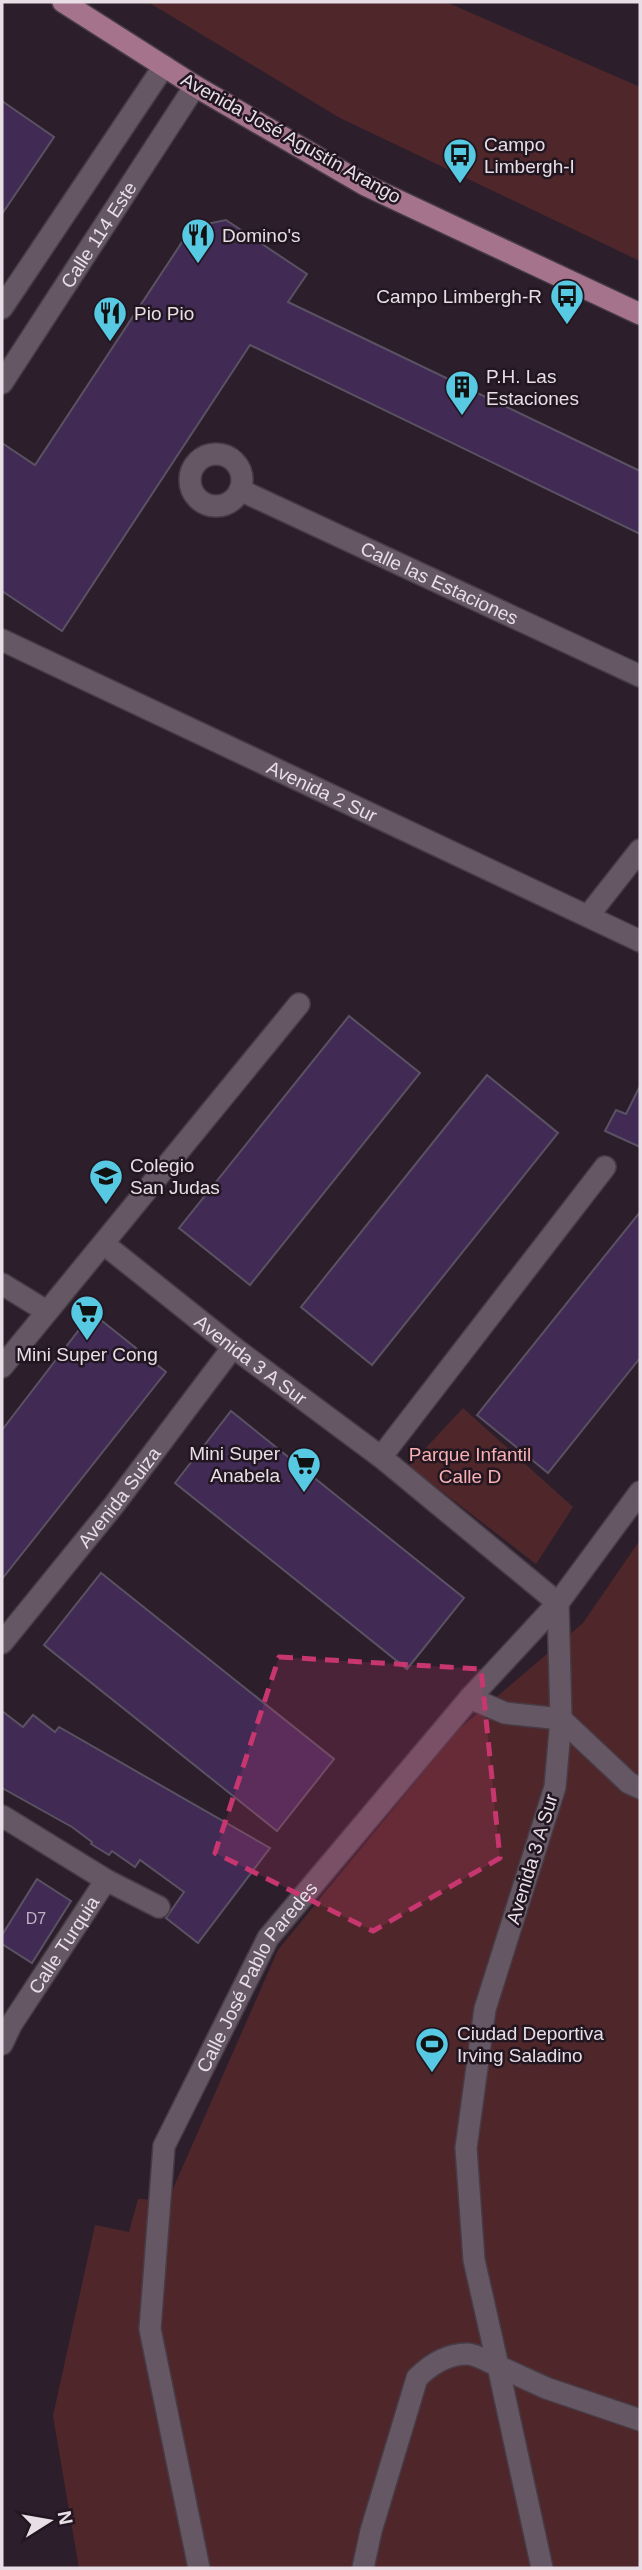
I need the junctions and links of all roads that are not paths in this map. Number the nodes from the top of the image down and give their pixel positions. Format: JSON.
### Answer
{"nodes":[{"id":1,"x":63,"y":2,"type":"edge"},
{"id":2,"x":164,"y":66,"type":"junction"},
{"id":3,"x":195,"y":86,"type":"junction"},
{"id":4,"x":2,"y":308,"type":"edge"},
{"id":5,"x":640,"y":314,"type":"edge"},
{"id":6,"x":2,"y":383,"type":"edge"},
{"id":7,"x":240,"y":489,"type":"dead end"},
{"id":8,"x":2,"y":640,"type":"edge"},
{"id":9,"x":640,"y":676,"type":"edge"},
{"id":10,"x":640,"y":850,"type":"edge"},
{"id":11,"x":588,"y":916,"type":"junction"},
{"id":12,"x":640,"y":941,"type":"edge"},
{"id":13,"x":299,"y":1004,"type":"dead end"},
{"id":14,"x":605,"y":1167,"type":"dead end"},
{"id":15,"x":104,"y":1244,"type":"junction"},
{"id":16,"x":2,"y":1284,"type":"edge"},
{"id":17,"x":46,"y":1311,"type":"junction"},
{"id":18,"x":233,"y":1346,"type":"junction"},
{"id":19,"x":2,"y":1367,"type":"edge"},
{"id":20,"x":381,"y":1457,"type":"junction"},
{"id":21,"x":640,"y":1492,"type":"edge"},
{"id":22,"x":558,"y":1603,"type":"junction"},
{"id":23,"x":2,"y":1643,"type":"edge"},
{"id":24,"x":470,"y":1698,"type":"junction"},
{"id":25,"x":561,"y":1719,"type":"junction"},
{"id":26,"x":640,"y":1788,"type":"edge"},
{"id":27,"x":2,"y":1816,"type":"edge"},
{"id":28,"x":106,"y":1880,"type":"junction"},
{"id":29,"x":159,"y":1907,"type":"dead end"},
{"id":30,"x":2,"y":2044,"type":"edge"},
{"id":31,"x":498,"y":2366,"type":"junction"},
{"id":32,"x":640,"y":2420,"type":"edge"},
{"id":33,"x":200,"y":2568,"type":"edge"},
{"id":34,"x":363,"y":2568,"type":"edge"},
{"id":35,"x":542,"y":2568,"type":"edge"}],
"edges":[{"from":1,"to":2,"type":"main road","name":"Avenida José Agustín Arango"},
{"from":2,"to":3,"type":"main road","name":"Avenida José Agustín Arango"},
{"from":2,"to":4,"type":"street","name":"Calle 114 Este"},
{"from":3,"to":5,"type":"main road","name":"Avenida José Agustín Arango"},
{"from":3,"to":6,"type":"street","name":"Calle 114 Este"},
{"from":7,"to":9,"type":"street","name":"Calle las Estaciones"},
{"from":8,"to":11,"type":"street","name":"Avenida 2 Sur"},
{"from":10,"to":11,"type":"street"},
{"from":11,"to":12,"type":"street","name":"Avenida 2 Sur"},
{"from":13,"to":15,"type":"street"},
{"from":14,"to":20,"type":"street"},
{"from":15,"to":17,"type":"street"},
{"from":15,"to":18,"type":"street","name":"Avenida 3 A Sur"},
{"from":16,"to":17,"type":"street"},
{"from":17,"to":19,"type":"street"},
{"from":18,"to":20,"type":"street","name":"Avenida 3 A Sur"},
{"from":18,"to":23,"type":"street","name":"Avenida Suiza"},
{"from":20,"to":22,"type":"street","name":"Avenida 3 A Sur"},
{"from":21,"to":22,"type":"street","name":"Calle José Pablo Paredes"},
{"from":22,"to":24,"type":"street","name":"Calle José Pablo Paredes"},
{"from":22,"to":25,"type":"street","name":"Avenida 3 A Sur"},
{"from":24,"to":25,"type":"street"},
{"from":24,"to":33,"type":"street","name":"Calle José Pablo Paredes"},
{"from":25,"to":26,"type":"street"},
{"from":25,"to":31,"type":"street","name":"Avenida 3 A Sur"},
{"from":27,"to":28,"type":"street"},
{"from":28,"to":29,"type":"street"},
{"from":28,"to":30,"type":"street","name":"Calle Turquia"},
{"from":31,"to":32,"type":"street"},
{"from":31,"to":34,"type":"street"},
{"from":31,"to":35,"type":"street","name":"Avenida 3 A Sur"}]}
